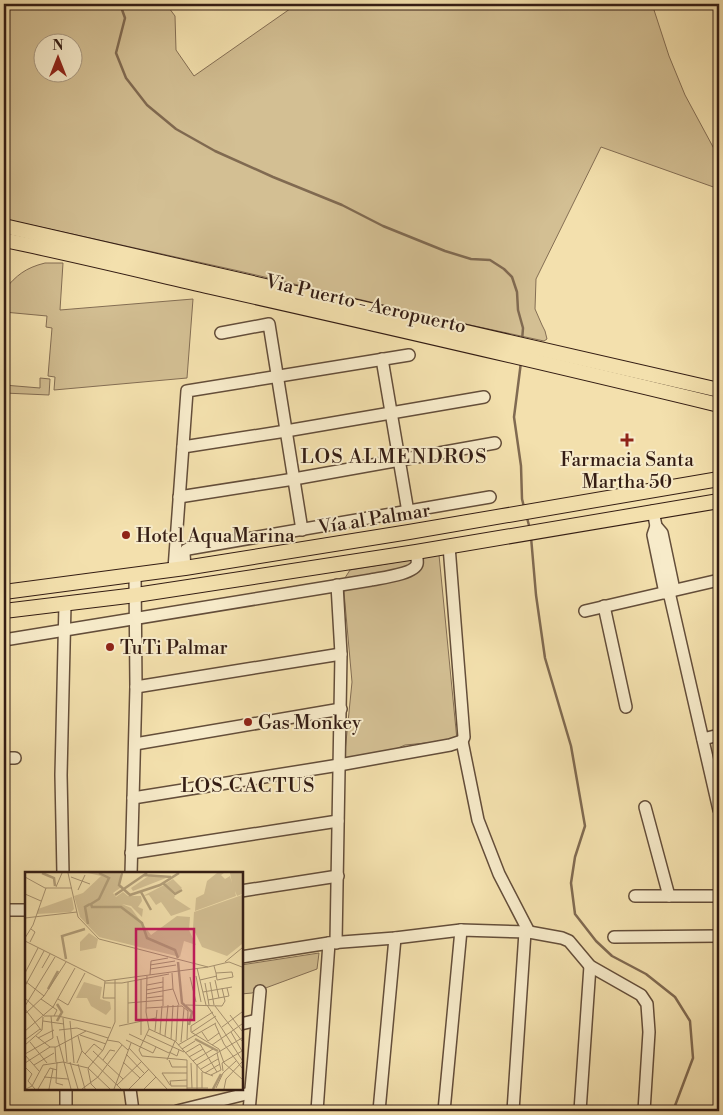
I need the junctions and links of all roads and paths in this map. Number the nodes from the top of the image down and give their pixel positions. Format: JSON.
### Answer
{"nodes":[{"id":1,"x":4,"y":226,"type":"edge"},
{"id":2,"x":4,"y":240,"type":"edge"},
{"id":3,"x":222,"y":333,"type":"dead end"},
{"id":4,"x":491,"y":344,"type":"junction"},
{"id":5,"x":409,"y":355,"type":"dead end"},
{"id":6,"x":548,"y":358,"type":"junction"},
{"id":7,"x":382,"y":359,"type":"junction"},
{"id":8,"x":277,"y":376,"type":"junction"},
{"id":9,"x":719,"y":390,"type":"edge"},
{"id":10,"x":484,"y":397,"type":"dead end"},
{"id":11,"x":719,"y":405,"type":"edge"},
{"id":12,"x":392,"y":413,"type":"junction"},
{"id":13,"x":286,"y":431,"type":"junction"},
{"id":14,"x":495,"y":444,"type":"dead end"},
{"id":15,"x":183,"y":447,"type":"junction"},
{"id":16,"x":400,"y":460,"type":"junction"},
{"id":17,"x":294,"y":479,"type":"junction"},
{"id":18,"x":719,"y":479,"type":"edge"},
{"id":19,"x":179,"y":497,"type":"junction"},
{"id":20,"x":490,"y":497,"type":"dead end"},
{"id":21,"x":719,"y":501,"type":"edge"},
{"id":22,"x":653,"y":511,"type":"junction"},
{"id":23,"x":408,"y":512,"type":"junction"},
{"id":24,"x":302,"y":530,"type":"junction"},
{"id":25,"x":449,"y":546,"type":"junction"},
{"id":26,"x":416,"y":552,"type":"junction"},
{"id":27,"x":180,"y":569,"type":"junction"},
{"id":28,"x":136,"y":575,"type":"junction"},
{"id":29,"x":719,"y":580,"type":"edge"},
{"id":30,"x":337,"y":585,"type":"junction"},
{"id":31,"x":669,"y":591,"type":"junction"},
{"id":32,"x":4,"y":592,"type":"edge"},
{"id":33,"x":136,"y":595,"type":"junction"},
{"id":34,"x":65,"y":604,"type":"junction"},
{"id":35,"x":604,"y":606,"type":"junction"},
{"id":36,"x":4,"y":611,"type":"edge"},
{"id":37,"x":585,"y":611,"type":"dead end"},
{"id":38,"x":136,"y":618,"type":"junction"},
{"id":39,"x":64,"y":630,"type":"junction"},
{"id":40,"x":4,"y":640,"type":"edge"},
{"id":41,"x":341,"y":654,"type":"junction"},
{"id":42,"x":136,"y":687,"type":"junction"},
{"id":43,"x":626,"y":706,"type":"dead end"},
{"id":44,"x":341,"y":709,"type":"junction"},
{"id":45,"x":719,"y":735,"type":"edge"},
{"id":46,"x":702,"y":739,"type":"junction"},
{"id":47,"x":462,"y":741,"type":"junction"},
{"id":48,"x":135,"y":744,"type":"junction"},
{"id":49,"x":339,"y":765,"type":"junction"},
{"id":50,"x":133,"y":798,"type":"junction"},
{"id":51,"x":645,"y":807,"type":"dead end"},
{"id":52,"x":719,"y":810,"type":"edge"},
{"id":53,"x":338,"y":821,"type":"junction"},
{"id":54,"x":131,"y":853,"type":"junction"},
{"id":55,"x":64,"y":872,"type":"edge"},
{"id":56,"x":131,"y":872,"type":"edge"},
{"id":57,"x":338,"y":876,"type":"junction"},
{"id":58,"x":242,"y":891,"type":"edge"},
{"id":59,"x":635,"y":896,"type":"dead end"},
{"id":60,"x":669,"y":896,"type":"junction"},
{"id":61,"x":719,"y":896,"type":"edge"},
{"id":62,"x":4,"y":910,"type":"edge"},
{"id":63,"x":25,"y":910,"type":"edge"},
{"id":64,"x":461,"y":930,"type":"junction"},
{"id":65,"x":527,"y":932,"type":"junction"},
{"id":66,"x":719,"y":936,"type":"edge"},
{"id":67,"x":614,"y":937,"type":"dead end"},
{"id":68,"x":395,"y":938,"type":"junction"},
{"id":69,"x":332,"y":943,"type":"junction"},
{"id":70,"x":242,"y":958,"type":"edge"},
{"id":71,"x":590,"y":966,"type":"junction"},
{"id":72,"x":260,"y":992,"type":"dead end"},
{"id":73,"x":258,"y":1020,"type":"junction"},
{"id":74,"x":242,"y":1024,"type":"edge"},
{"id":75,"x":66,"y":1090,"type":"edge"},
{"id":76,"x":130,"y":1090,"type":"edge"},
{"id":77,"x":250,"y":1093,"type":"junction"},
{"id":78,"x":66,"y":1111,"type":"edge"},
{"id":79,"x":133,"y":1111,"type":"edge"},
{"id":80,"x":177,"y":1111,"type":"edge"},
{"id":81,"x":249,"y":1111,"type":"edge"},
{"id":82,"x":317,"y":1111,"type":"edge"},
{"id":83,"x":379,"y":1111,"type":"edge"},
{"id":84,"x":444,"y":1111,"type":"edge"},
{"id":85,"x":513,"y":1111,"type":"edge"},
{"id":86,"x":580,"y":1111,"type":"edge"},
{"id":87,"x":644,"y":1111,"type":"edge"}],
"edges":[{"from":1,"to":4,"type":"main road","name":"Via Puerto - Aeropuerto"},
{"from":2,"to":4,"type":"main road","name":"Via Puerto - Aeropuerto"},
{"from":3,"to":8,"type":"street"},
{"from":4,"to":6,"type":"main road","name":"Via Puerto - Aeropuerto"},
{"from":5,"to":7,"type":"street"},
{"from":6,"to":9,"type":"main road","name":"Via Puerto - Aeropuerto"},
{"from":6,"to":11,"type":"main road","name":"Via Puerto - Aeropuerto"},
{"from":7,"to":8,"type":"street"},
{"from":7,"to":12,"type":"street"},
{"from":8,"to":13,"type":"street"},
{"from":8,"to":15,"type":"street"},
{"from":10,"to":12,"type":"street"},
{"from":12,"to":13,"type":"street"},
{"from":12,"to":16,"type":"street"},
{"from":13,"to":15,"type":"street"},
{"from":13,"to":17,"type":"street"},
{"from":14,"to":16,"type":"street"},
{"from":15,"to":19,"type":"street"},
{"from":16,"to":17,"type":"street"},
{"from":16,"to":23,"type":"street"},
{"from":17,"to":19,"type":"street"},
{"from":17,"to":24,"type":"street"},
{"from":18,"to":27,"type":"main road","name":"Vía al Palmar"},
{"from":19,"to":27,"type":"street"},
{"from":20,"to":23,"type":"street"},
{"from":21,"to":22,"type":"main road"},
{"from":22,"to":25,"type":"main road"},
{"from":22,"to":31,"type":"street"},
{"from":23,"to":24,"type":"street"},
{"from":24,"to":27,"type":"street"},
{"from":25,"to":26,"type":"main road"},
{"from":25,"to":47,"type":"street"},
{"from":26,"to":30,"type":"street"},
{"from":26,"to":33,"type":"main road"},
{"from":27,"to":28,"type":"main road","name":"Vía al Palmar"},
{"from":28,"to":32,"type":"main road","name":"Vía al Palmar"},
{"from":28,"to":33,"type":"street"},
{"from":29,"to":31,"type":"street"},
{"from":30,"to":38,"type":"street"},
{"from":30,"to":41,"type":"street"},
{"from":31,"to":35,"type":"street"},
{"from":31,"to":46,"type":"street"},
{"from":33,"to":34,"type":"main road"},
{"from":33,"to":38,"type":"street"},
{"from":34,"to":36,"type":"main road"},
{"from":34,"to":39,"type":"street"},
{"from":35,"to":37,"type":"street"},
{"from":35,"to":43,"type":"street"},
{"from":38,"to":39,"type":"street"},
{"from":38,"to":42,"type":"street"},
{"from":39,"to":40,"type":"street"},
{"from":39,"to":55,"type":"street"},
{"from":41,"to":42,"type":"street"},
{"from":41,"to":44,"type":"street"},
{"from":42,"to":48,"type":"street"},
{"from":44,"to":48,"type":"street"},
{"from":44,"to":49,"type":"street"},
{"from":45,"to":46,"type":"street"},
{"from":46,"to":52,"type":"street"},
{"from":47,"to":49,"type":"street"},
{"from":47,"to":65,"type":"street"},
{"from":48,"to":50,"type":"street"},
{"from":49,"to":50,"type":"street"},
{"from":49,"to":53,"type":"street"},
{"from":50,"to":54,"type":"street"},
{"from":51,"to":60,"type":"street"},
{"from":53,"to":54,"type":"street"},
{"from":53,"to":57,"type":"street"},
{"from":54,"to":56,"type":"street"},
{"from":57,"to":58,"type":"street"},
{"from":57,"to":69,"type":"street"},
{"from":59,"to":60,"type":"street"},
{"from":60,"to":61,"type":"street"},
{"from":62,"to":63,"type":"street"},
{"from":64,"to":65,"type":"street"},
{"from":64,"to":68,"type":"street"},
{"from":64,"to":84,"type":"street"},
{"from":65,"to":71,"type":"street"},
{"from":65,"to":85,"type":"street"},
{"from":66,"to":67,"type":"street"},
{"from":68,"to":69,"type":"street"},
{"from":68,"to":83,"type":"street"},
{"from":69,"to":70,"type":"street"},
{"from":69,"to":82,"type":"street"},
{"from":71,"to":86,"type":"street"},
{"from":71,"to":87,"type":"street"},
{"from":72,"to":73,"type":"street"},
{"from":73,"to":74,"type":"street"},
{"from":73,"to":77,"type":"street"},
{"from":75,"to":78,"type":"street"},
{"from":76,"to":79,"type":"street"},
{"from":77,"to":80,"type":"street"},
{"from":77,"to":81,"type":"street"}]}
